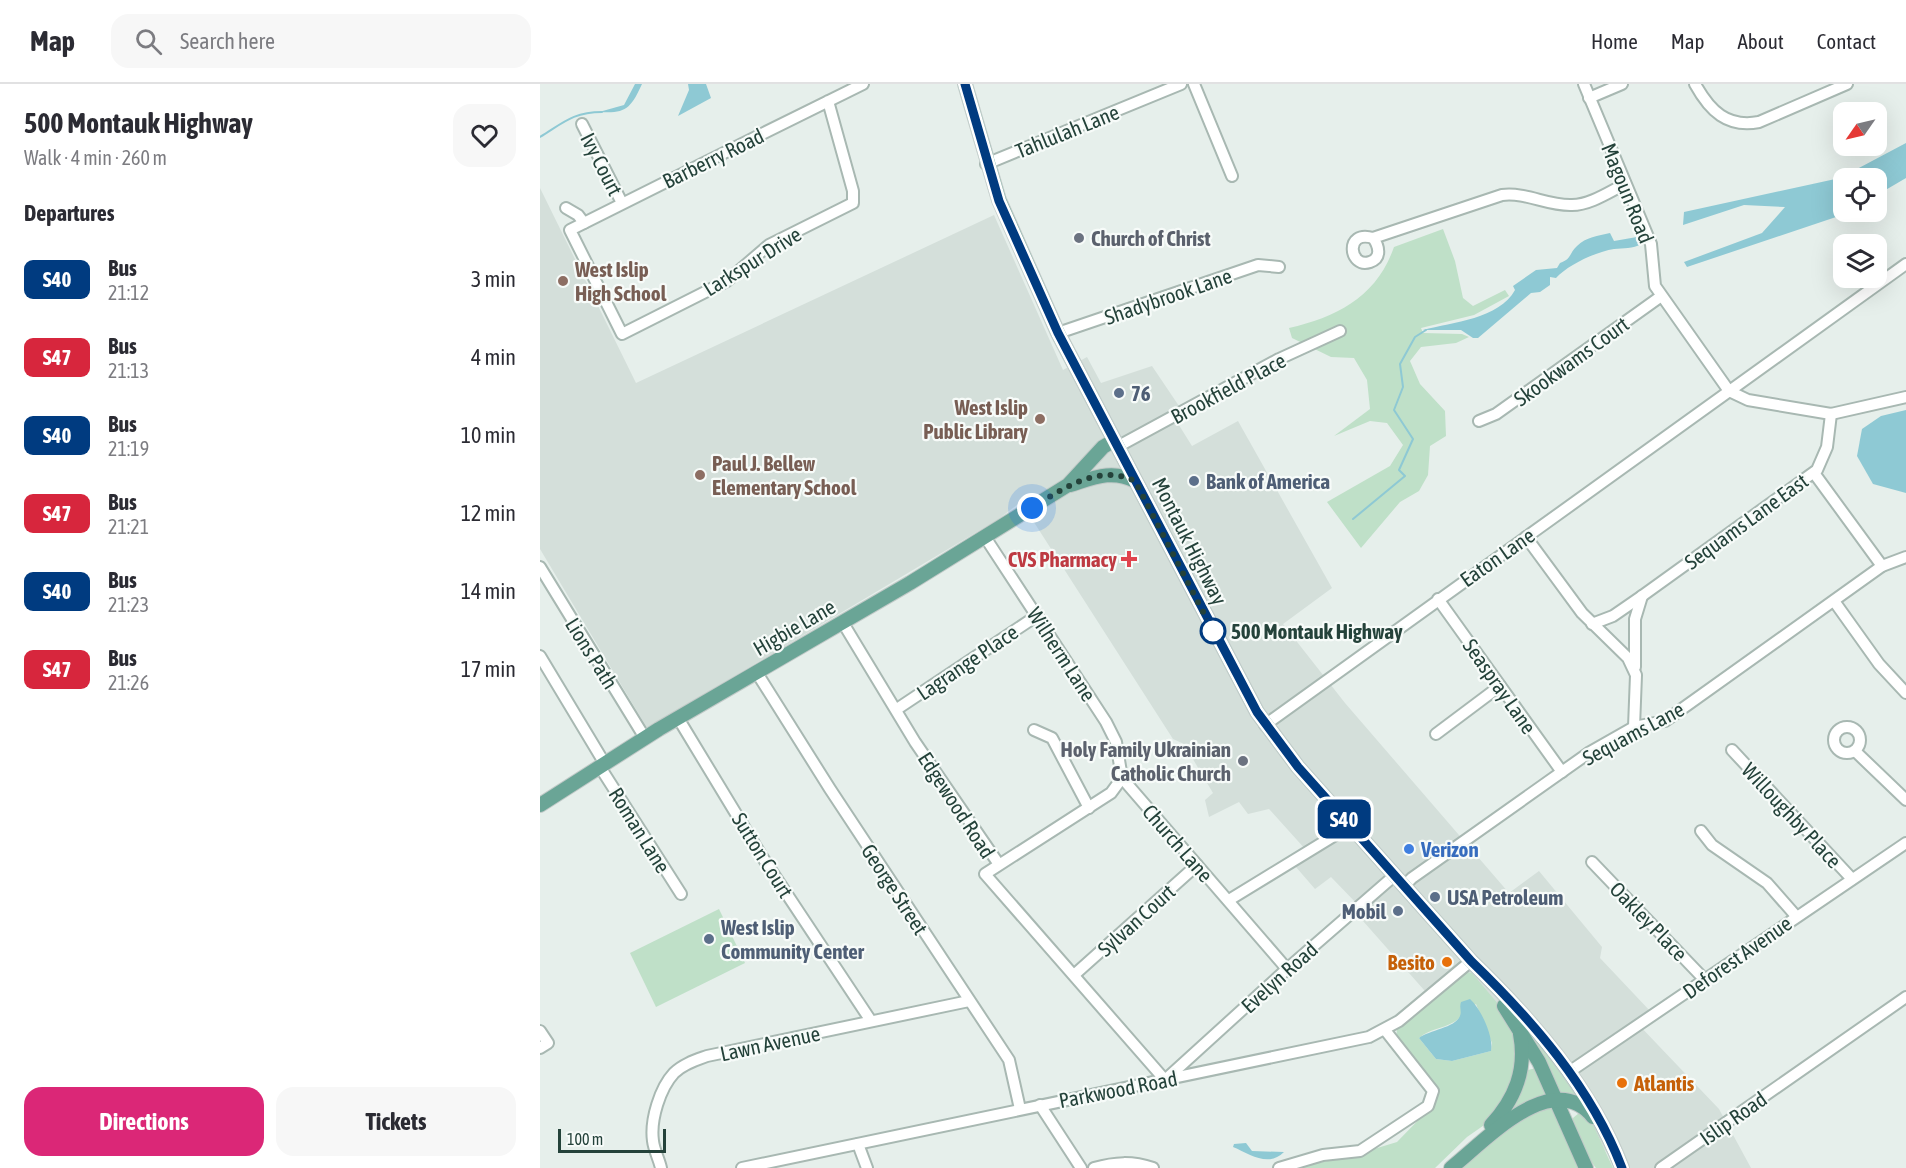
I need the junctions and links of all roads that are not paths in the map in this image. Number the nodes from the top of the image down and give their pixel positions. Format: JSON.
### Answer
{"nodes":[{"id":1,"x":863,"y":84,"type":"edge"},
{"id":2,"x":965,"y":84,"type":"edge"},
{"id":3,"x":1181,"y":84,"type":"edge"},
{"id":4,"x":1194,"y":84,"type":"edge"},
{"id":5,"x":1584,"y":84,"type":"edge"},
{"id":6,"x":1622,"y":84,"type":"edge"},
{"id":7,"x":1695,"y":84,"type":"edge"},
{"id":8,"x":1847,"y":84,"type":"edge"},
{"id":9,"x":1589,"y":98,"type":"junction"},
{"id":10,"x":828,"y":101,"type":"junction"},
{"id":11,"x":582,"y":124,"type":"dead end"},
{"id":12,"x":986,"y":164,"type":"junction"},
{"id":13,"x":1232,"y":176,"type":"dead end"},
{"id":14,"x":1625,"y":184,"type":"junction"},
{"id":15,"x":622,"y":203,"type":"junction"},
{"id":16,"x":566,"y":208,"type":"dead end"},
{"id":17,"x":585,"y":223,"type":"junction"},
{"id":18,"x":1373,"y":238,"type":"dead end"},
{"id":19,"x":1906,"y":264,"type":"edge"},
{"id":20,"x":1279,"y":267,"type":"dead end"},
{"id":21,"x":1660,"y":297,"type":"junction"},
{"id":22,"x":1340,"y":332,"type":"dead end"},
{"id":23,"x":1058,"y":333,"type":"junction"},
{"id":24,"x":1729,"y":391,"type":"junction"},
{"id":25,"x":1906,"y":398,"type":"edge"},
{"id":26,"x":1831,"y":414,"type":"junction"},
{"id":27,"x":1479,"y":421,"type":"dead end"},
{"id":28,"x":1117,"y":447,"type":"junction"},
{"id":29,"x":1093,"y":457,"type":"junction"},
{"id":30,"x":1814,"y":473,"type":"junction"},
{"id":31,"x":1105,"y":474,"type":"junction"},
{"id":32,"x":1135,"y":481,"type":"junction"},
{"id":33,"x":1068,"y":486,"type":"junction"},
{"id":34,"x":985,"y":537,"type":"junction"},
{"id":35,"x":1526,"y":537,"type":"junction"},
{"id":36,"x":1906,"y":557,"type":"edge"},
{"id":37,"x":1882,"y":566,"type":"junction"},
{"id":38,"x":540,"y":567,"type":"edge"},
{"id":39,"x":1642,"y":596,"type":"junction"},
{"id":40,"x":1438,"y":599,"type":"junction"},
{"id":41,"x":1834,"y":601,"type":"junction"},
{"id":42,"x":1038,"y":615,"type":"junction"},
{"id":43,"x":843,"y":623,"type":"junction"},
{"id":44,"x":1592,"y":624,"type":"junction"},
{"id":45,"x":540,"y":656,"type":"edge"},
{"id":46,"x":1635,"y":669,"type":"junction"},
{"id":47,"x":757,"y":673,"type":"junction"},
{"id":48,"x":1500,"y":686,"type":"junction"},
{"id":49,"x":1906,"y":693,"type":"edge"},
{"id":50,"x":897,"y":709,"type":"junction"},
{"id":51,"x":678,"y":718,"type":"junction"},
{"id":52,"x":1266,"y":725,"type":"junction"},
{"id":53,"x":1634,"y":727,"type":"junction"},
{"id":54,"x":1034,"y":730,"type":"dead end"},
{"id":55,"x":1436,"y":734,"type":"dead end"},
{"id":56,"x":645,"y":738,"type":"junction"},
{"id":57,"x":1732,"y":750,"type":"dead end"},
{"id":58,"x":1855,"y":751,"type":"dead end"},
{"id":59,"x":602,"y":765,"type":"junction"},
{"id":60,"x":1562,"y":772,"type":"junction"},
{"id":61,"x":1122,"y":778,"type":"junction"},
{"id":62,"x":1906,"y":800,"type":"edge"},
{"id":63,"x":540,"y":805,"type":"edge"},
{"id":64,"x":1089,"y":808,"type":"junction"},
{"id":65,"x":1350,"y":826,"type":"junction"},
{"id":66,"x":1701,"y":831,"type":"dead end"},
{"id":67,"x":1906,"y":843,"type":"edge"},
{"id":68,"x":1592,"y":862,"type":"dead end"},
{"id":69,"x":998,"y":863,"type":"junction"},
{"id":70,"x":1197,"y":865,"type":"junction"},
{"id":71,"x":1852,"y":879,"type":"junction"},
{"id":72,"x":1399,"y":881,"type":"junction"},
{"id":73,"x":681,"y":894,"type":"dead end"},
{"id":74,"x":1229,"y":900,"type":"junction"},
{"id":75,"x":1796,"y":916,"type":"junction"},
{"id":76,"x":1471,"y":961,"type":"junction"},
{"id":77,"x":1287,"y":969,"type":"junction"},
{"id":78,"x":1074,"y":975,"type":"junction"},
{"id":79,"x":1705,"y":980,"type":"junction"},
{"id":80,"x":1906,"y":997,"type":"edge"},
{"id":81,"x":969,"y":1001,"type":"junction"},
{"id":82,"x":872,"y":1021,"type":"junction"},
{"id":83,"x":1518,"y":1026,"type":"junction"},
{"id":84,"x":1385,"y":1030,"type":"junction"},
{"id":85,"x":540,"y":1031,"type":"edge"},
{"id":86,"x":544,"y":1046,"type":"edge"},
{"id":87,"x":1569,"y":1072,"type":"junction"},
{"id":88,"x":1165,"y":1080,"type":"junction"},
{"id":89,"x":1557,"y":1101,"type":"junction"},
{"id":90,"x":1040,"y":1105,"type":"junction"},
{"id":91,"x":1020,"y":1109,"type":"junction"},
{"id":92,"x":1590,"y":1113,"type":"junction"},
{"id":93,"x":1567,"y":1123,"type":"junction"},
{"id":94,"x":1608,"y":1136,"type":"junction"},
{"id":95,"x":858,"y":1144,"type":"junction"},
{"id":96,"x":661,"y":1168,"type":"edge"},
{"id":97,"x":742,"y":1168,"type":"edge"},
{"id":98,"x":867,"y":1168,"type":"edge"},
{"id":99,"x":1081,"y":1168,"type":"edge"},
{"id":100,"x":1094,"y":1168,"type":"edge"},
{"id":101,"x":1153,"y":1168,"type":"edge"},
{"id":102,"x":1279,"y":1168,"type":"edge"},
{"id":103,"x":1449,"y":1168,"type":"edge"},
{"id":104,"x":1587,"y":1168,"type":"edge"},
{"id":105,"x":1622,"y":1168,"type":"edge"},
{"id":106,"x":1661,"y":1168,"type":"edge"}],
"edges":[{"from":1,"to":10,"type":"street","name":"Barberry Road"},
{"from":2,"to":12,"type":"main road","name":"Montauk Highway"},
{"from":3,"to":12,"type":"street","name":"Tahlulah Lane"},
{"from":4,"to":13,"type":"street"},
{"from":5,"to":9,"type":"street","name":"Magoun Road"},
{"from":6,"to":9,"type":"street"},
{"from":7,"to":8,"type":"street"},
{"from":9,"to":14,"type":"street","name":"Magoun Road"},
{"from":10,"to":15,"type":"street","name":"Barberry Road"},
{"from":10,"to":17,"type":"street","name":"Larkspur Drive"},
{"from":11,"to":15,"type":"street","name":"Ivy Court"},
{"from":12,"to":23,"type":"main road","name":"Montauk Highway"},
{"from":14,"to":18,"type":"street"},
{"from":14,"to":21,"type":"street","name":"Magoun Road"},
{"from":15,"to":17,"type":"street","name":"Barberry Road"},
{"from":16,"to":17,"type":"street"},
{"from":19,"to":24,"type":"street","name":"Eaton Lane"},
{"from":20,"to":23,"type":"street","name":"Shadybrook Lane"},
{"from":21,"to":24,"type":"street","name":"Magoun Road"},
{"from":21,"to":27,"type":"street","name":"Skookwams Court"},
{"from":22,"to":28,"type":"street","name":"Brookfield Place"},
{"from":23,"to":28,"type":"main road","name":"Montauk Highway"},
{"from":24,"to":26,"type":"street"},
{"from":24,"to":35,"type":"street","name":"Eaton Lane"},
{"from":25,"to":26,"type":"street"},
{"from":26,"to":30,"type":"street","name":"Sequams Lane East"},
{"from":28,"to":29,"type":"main road","name":"Higbie Lane"},
{"from":28,"to":31,"type":"main road"},
{"from":28,"to":32,"type":"main road","name":"Montauk Highway"},
{"from":29,"to":31,"type":"main road"},
{"from":29,"to":33,"type":"main road","name":"Higbie Lane"},
{"from":30,"to":37,"type":"street"},
{"from":30,"to":39,"type":"street","name":"Sequams Lane East"},
{"from":31,"to":32,"type":"main road"},
{"from":31,"to":33,"type":"main road","name":"Higbie Lane"},
{"from":32,"to":52,"type":"main road","name":"Montauk Highway"},
{"from":33,"to":34,"type":"main road","name":"Higbie Lane"},
{"from":34,"to":42,"type":"street","name":"Wilherm Lane"},
{"from":34,"to":43,"type":"main road","name":"Higbie Lane"},
{"from":35,"to":40,"type":"street","name":"Eaton Lane"},
{"from":35,"to":44,"type":"street"},
{"from":36,"to":37,"type":"street","name":"Sequams Lane"},
{"from":37,"to":41,"type":"street","name":"Sequams Lane"},
{"from":38,"to":56,"type":"street","name":"Lions Path"},
{"from":39,"to":44,"type":"street","name":"Sequams Lane East"},
{"from":39,"to":46,"type":"street"},
{"from":40,"to":48,"type":"street","name":"Seaspray Lane"},
{"from":40,"to":52,"type":"street","name":"Eaton Lane"},
{"from":41,"to":49,"type":"street"},
{"from":41,"to":53,"type":"street","name":"Sequams Lane"},
{"from":42,"to":50,"type":"street","name":"Lagrange Place"},
{"from":42,"to":61,"type":"street","name":"Wilherm Lane"},
{"from":43,"to":47,"type":"main road","name":"Higbie Lane"},
{"from":43,"to":50,"type":"street","name":"Edgewood Road"},
{"from":44,"to":46,"type":"street"},
{"from":45,"to":59,"type":"street","name":"Roman Lane"},
{"from":46,"to":53,"type":"street"},
{"from":47,"to":51,"type":"main road","name":"Higbie Lane"},
{"from":47,"to":81,"type":"street","name":"George Street"},
{"from":48,"to":55,"type":"street"},
{"from":48,"to":60,"type":"street","name":"Seaspray Lane"},
{"from":50,"to":69,"type":"street","name":"Edgewood Road"},
{"from":51,"to":56,"type":"main road","name":"Higbie Lane"},
{"from":51,"to":82,"type":"street","name":"Sutton Court"},
{"from":52,"to":65,"type":"main road","name":"Montauk Highway"},
{"from":53,"to":60,"type":"street","name":"Sequams Lane"},
{"from":54,"to":64,"type":"street"},
{"from":56,"to":59,"type":"main road","name":"Higbie Lane"},
{"from":57,"to":71,"type":"street","name":"Willoughby Place"},
{"from":58,"to":62,"type":"street"},
{"from":59,"to":63,"type":"main road","name":"Higbie Lane"},
{"from":59,"to":73,"type":"street","name":"Roman Lane"},
{"from":60,"to":72,"type":"street","name":"Sequams Lane"},
{"from":61,"to":64,"type":"street"},
{"from":61,"to":70,"type":"street","name":"Church Lane"},
{"from":64,"to":69,"type":"street"},
{"from":65,"to":72,"type":"main road","name":"Montauk Highway"},
{"from":65,"to":74,"type":"street"},
{"from":66,"to":75,"type":"street"},
{"from":67,"to":71,"type":"street","name":"Deforest Avenue"},
{"from":68,"to":79,"type":"street","name":"Oakley Place"},
{"from":69,"to":78,"type":"street","name":"Edgewood Road"},
{"from":70,"to":74,"type":"street","name":"Church Lane"},
{"from":70,"to":78,"type":"street","name":"Sylvan Court"},
{"from":71,"to":75,"type":"street","name":"Deforest Avenue"},
{"from":72,"to":76,"type":"main road","name":"Montauk Highway"},
{"from":72,"to":77,"type":"street","name":"Evelyn Road"},
{"from":74,"to":77,"type":"street","name":"Church Lane"},
{"from":75,"to":79,"type":"street","name":"Deforest Avenue"},
{"from":76,"to":83,"type":"main road","name":"Montauk Highway"},
{"from":76,"to":84,"type":"street","name":"Parkwood Road"},
{"from":76,"to":87,"type":"main road","name":"Montauk Highway"},
{"from":77,"to":88,"type":"street","name":"Evelyn Road"},
{"from":78,"to":88,"type":"street","name":"Edgewood Road"},
{"from":79,"to":87,"type":"street","name":"Deforest Avenue"},
{"from":80,"to":106,"type":"street","name":"Islip Road"},
{"from":81,"to":82,"type":"street","name":"Lawn Avenue"},
{"from":81,"to":91,"type":"street","name":"George Street"},
{"from":82,"to":96,"type":"street","name":"Lawn Avenue"},
{"from":83,"to":89,"type":"main road","name":"Montauk Highway"},
{"from":83,"to":103,"type":"main road"},
{"from":84,"to":88,"type":"street","name":"Parkwood Road"},
{"from":84,"to":102,"type":"street"},
{"from":85,"to":86,"type":"street"},
{"from":87,"to":94,"type":"main road","name":"Montauk Highway"},
{"from":88,"to":90,"type":"street","name":"Parkwood Road"},
{"from":89,"to":92,"type":"main road"},
{"from":89,"to":93,"type":"main road","name":"Montauk Highway"},
{"from":89,"to":103,"type":"main road"},
{"from":90,"to":91,"type":"street","name":"Parkwood Road"},
{"from":90,"to":99,"type":"street"},
{"from":91,"to":95,"type":"street","name":"Parkwood Road"},
{"from":92,"to":93,"type":"main road"},
{"from":92,"to":94,"type":"main road"},
{"from":93,"to":104,"type":"main road","name":"Montauk Highway"},
{"from":94,"to":105,"type":"main road","name":"Montauk Highway"},
{"from":95,"to":97,"type":"street","name":"Parkwood Road"},
{"from":95,"to":98,"type":"street"},
{"from":100,"to":101,"type":"street"}]}
